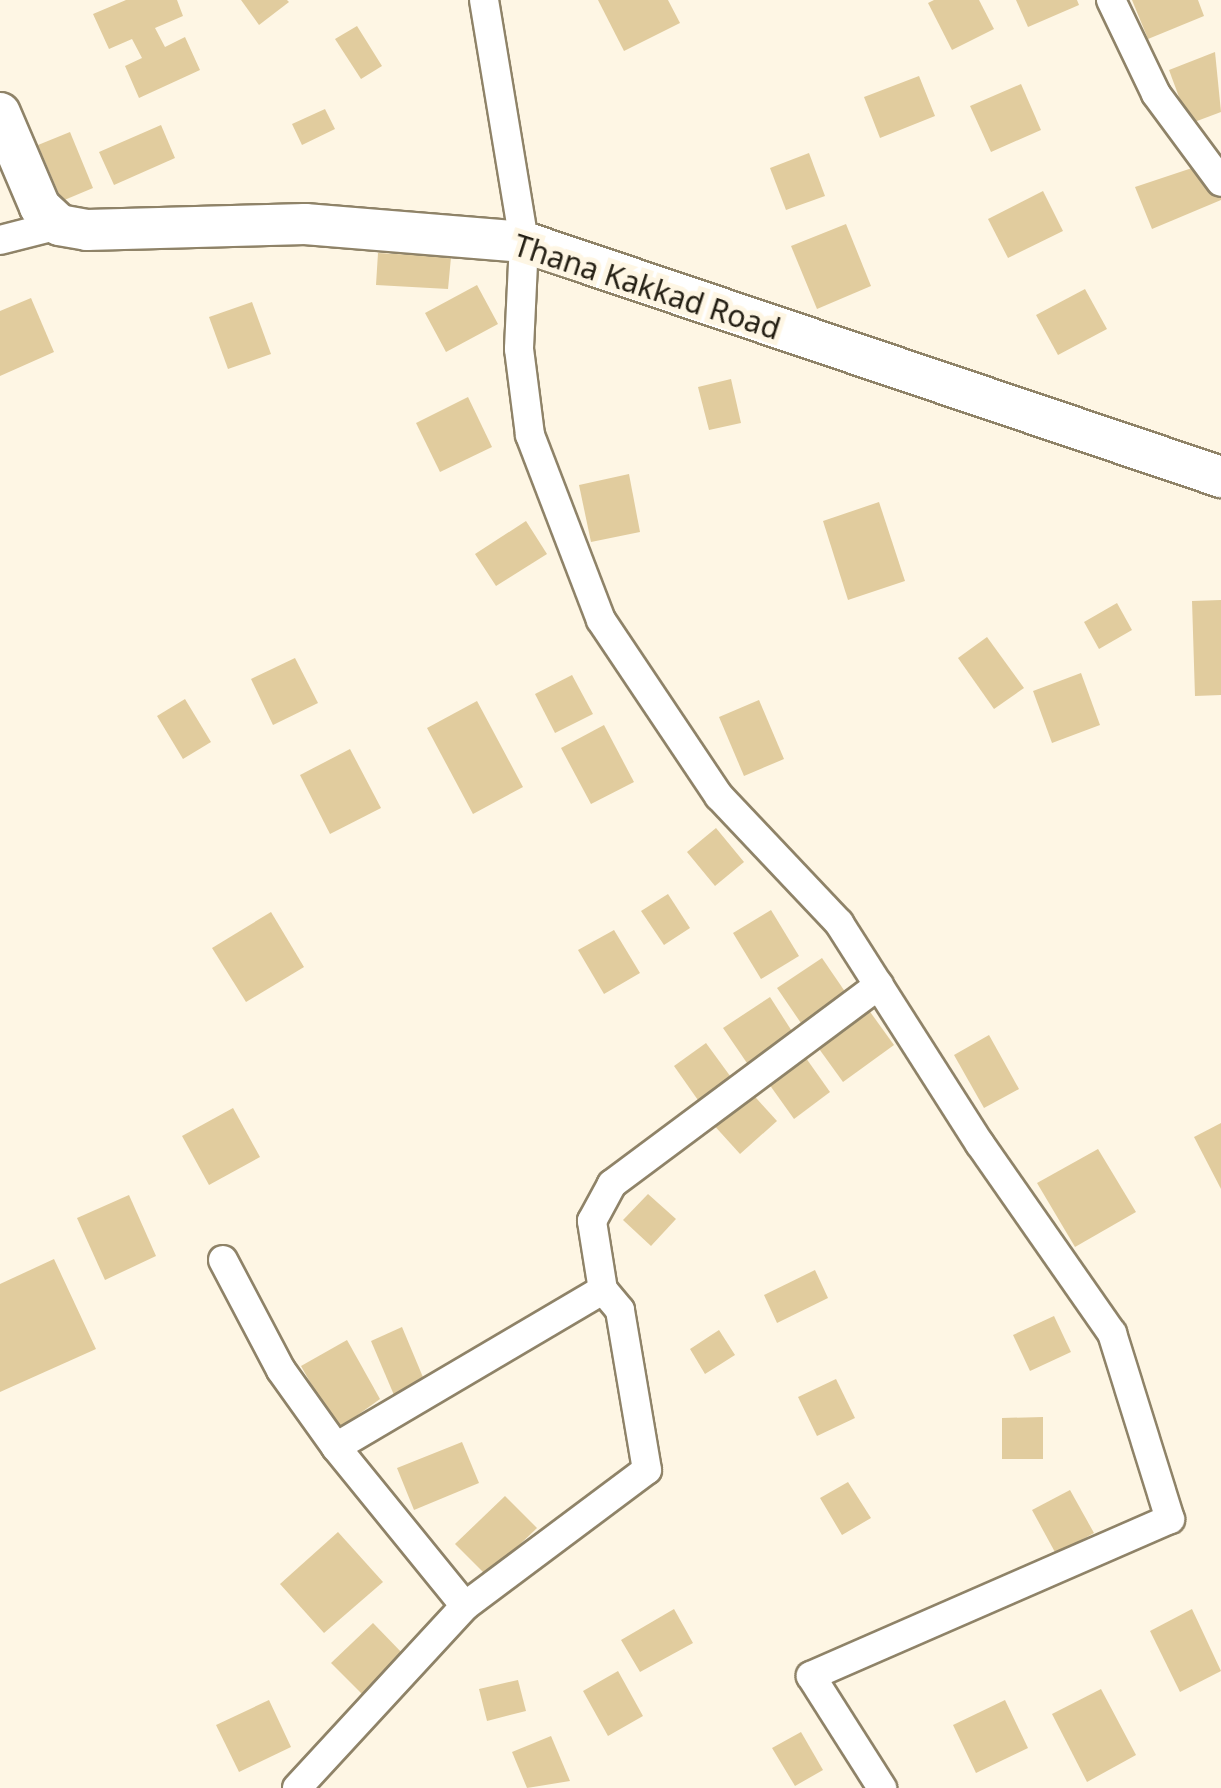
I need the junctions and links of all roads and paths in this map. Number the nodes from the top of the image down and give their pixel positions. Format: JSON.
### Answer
{"nodes":[{"id":1,"x":484,"y":0,"type":"edge"},
{"id":2,"x":1110,"y":0,"type":"edge"},
{"id":3,"x":0,"y":113,"type":"edge"},
{"id":4,"x":1221,"y":182,"type":"edge"},
{"id":5,"x":59,"y":224,"type":"junction"},
{"id":6,"x":0,"y":240,"type":"edge"},
{"id":7,"x":524,"y":242,"type":"junction"},
{"id":8,"x":1221,"y":477,"type":"edge"},
{"id":9,"x":879,"y":985,"type":"junction"},
{"id":10,"x":223,"y":1260,"type":"dead end"},
{"id":11,"x":603,"y":1290,"type":"junction"},
{"id":12,"x":336,"y":1446,"type":"junction"},
{"id":13,"x":464,"y":1606,"type":"junction"},
{"id":14,"x":297,"y":1788,"type":"edge"},
{"id":15,"x":882,"y":1788,"type":"edge"}],
"edges":[{"from":1,"to":7,"type":"street"},
{"from":2,"to":4,"type":"street"},
{"from":3,"to":5,"type":"main road"},
{"from":5,"to":6,"type":"street"},
{"from":5,"to":7,"type":"main road","name":"Thana Kakkad Road"},
{"from":7,"to":8,"type":"main road","name":"Thana Kakkad Road"},
{"from":7,"to":9,"type":"street"},
{"from":9,"to":11,"type":"street"},
{"from":9,"to":15,"type":"street"},
{"from":10,"to":12,"type":"street"},
{"from":11,"to":12,"type":"street"},
{"from":11,"to":13,"type":"street"},
{"from":12,"to":13,"type":"street"},
{"from":13,"to":14,"type":"street"}]}
